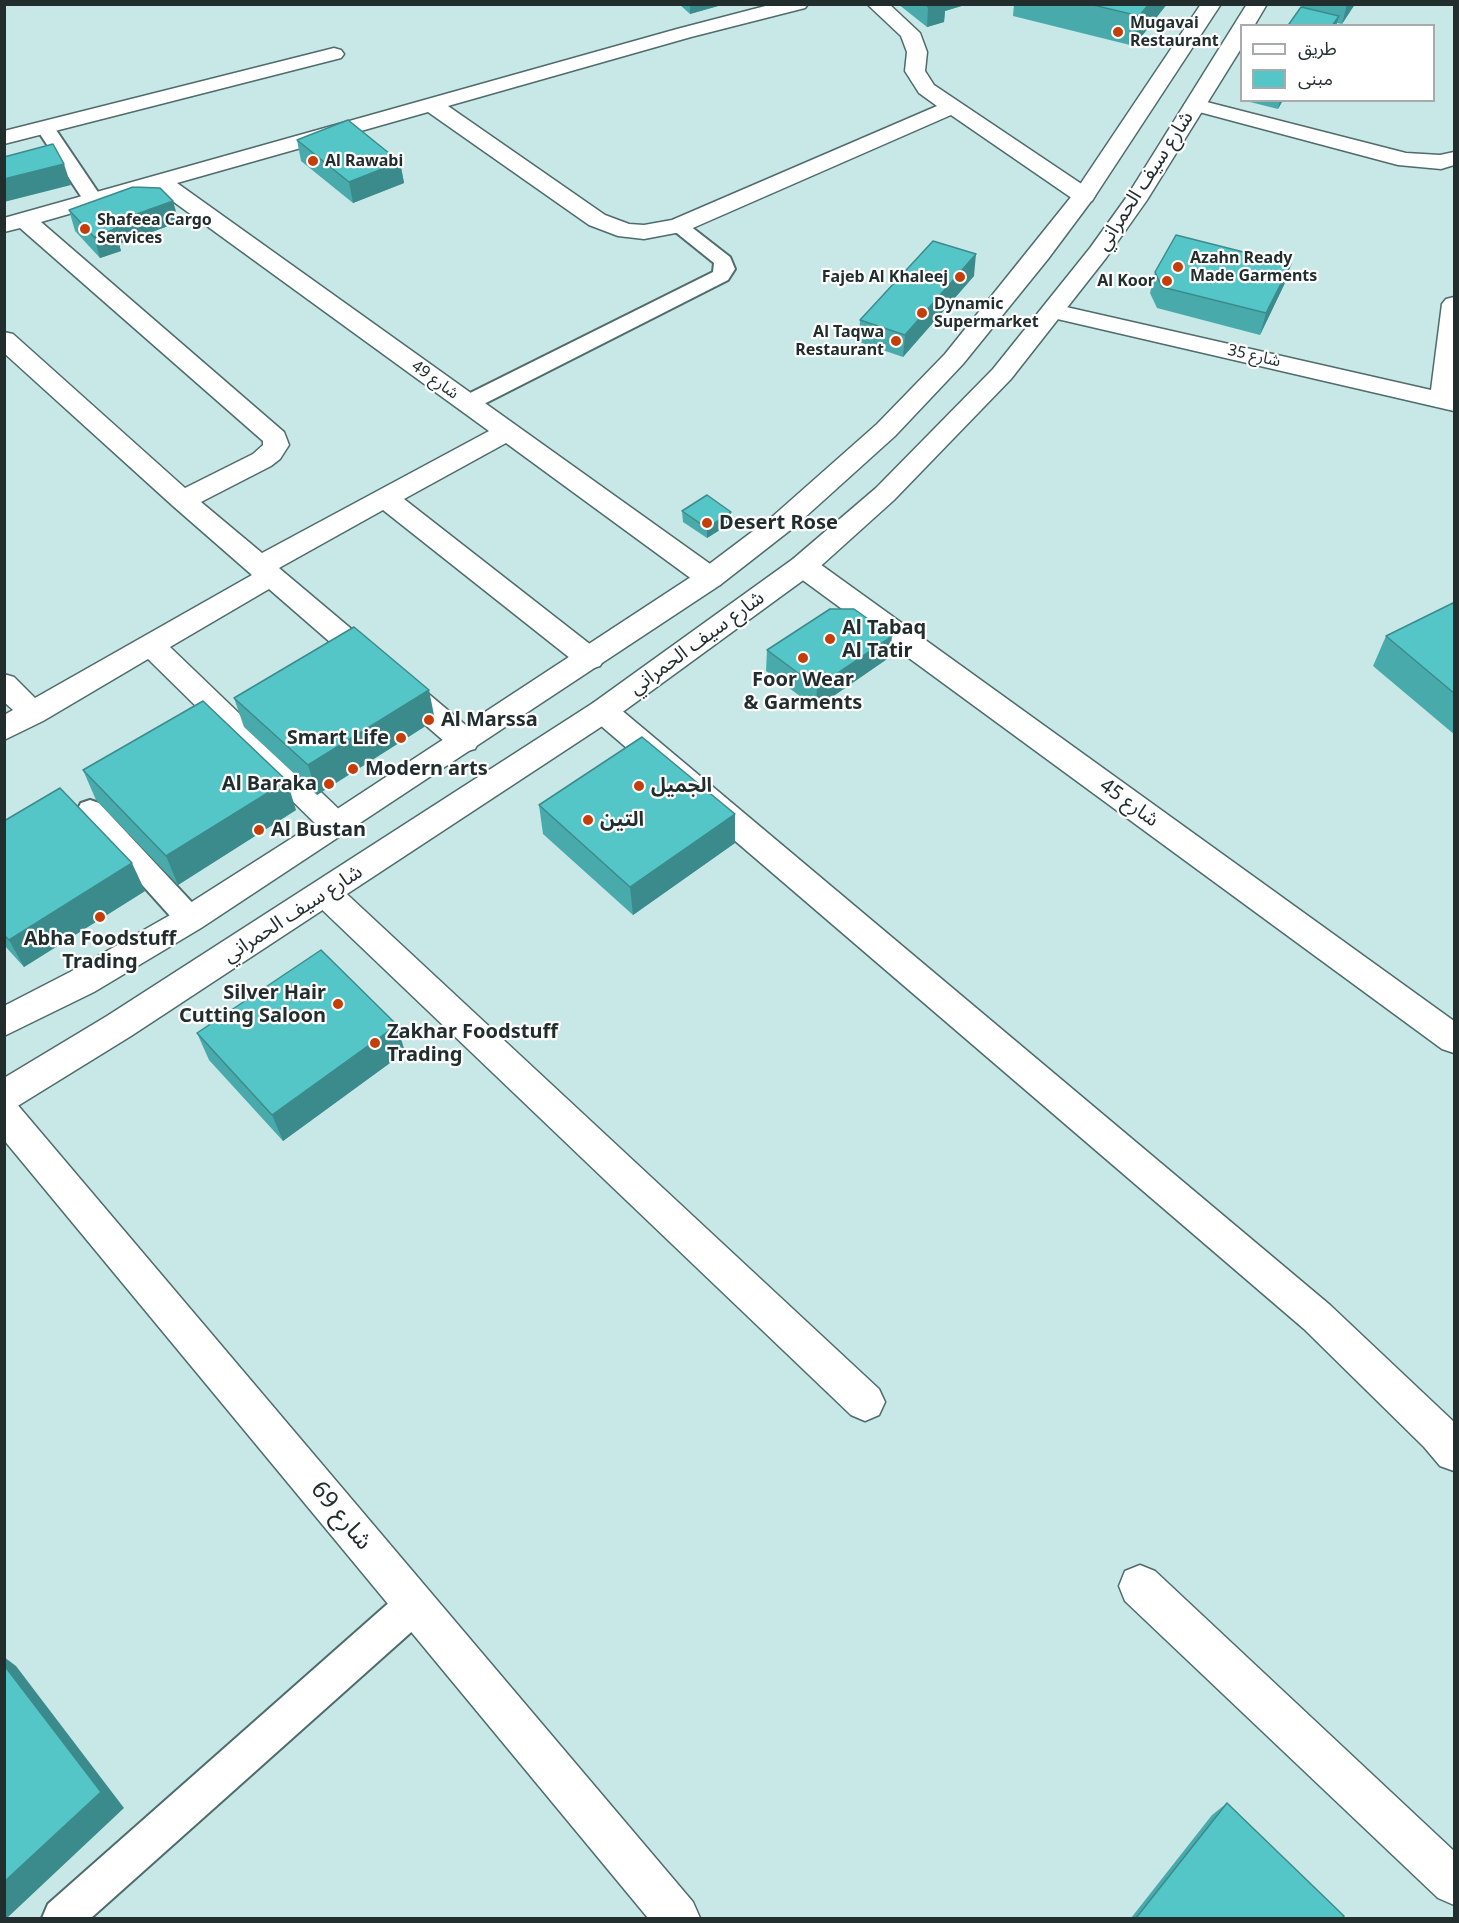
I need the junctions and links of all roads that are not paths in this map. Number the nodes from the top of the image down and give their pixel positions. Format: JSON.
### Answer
{"nodes":[{"id":1,"x":798,"y":4,"type":"edge"},
{"id":2,"x":877,"y":4,"type":"edge"},
{"id":3,"x":1211,"y":4,"type":"edge"},
{"id":4,"x":1257,"y":4,"type":"edge"},
{"id":5,"x":1245,"y":24,"type":"edge"},
{"id":6,"x":1240,"y":33,"type":"edge"},
{"id":7,"x":334,"y":54,"type":"dead end"},
{"id":8,"x":432,"y":105,"type":"junction"},
{"id":9,"x":1195,"y":105,"type":"junction"},
{"id":10,"x":952,"y":107,"type":"junction"},
{"id":11,"x":45,"y":128,"type":"junction"},
{"id":12,"x":4,"y":138,"type":"edge"},
{"id":13,"x":1455,"y":158,"type":"edge"},
{"id":14,"x":161,"y":182,"type":"junction"},
{"id":15,"x":1084,"y":196,"type":"junction"},
{"id":16,"x":94,"y":201,"type":"junction"},
{"id":17,"x":15,"y":222,"type":"edge"},
{"id":18,"x":678,"y":226,"type":"junction"},
{"id":19,"x":1455,"y":304,"type":"edge"},
{"id":20,"x":1053,"y":311,"type":"junction"},
{"id":21,"x":6,"y":342,"type":"edge"},
{"id":22,"x":1448,"y":401,"type":"edge"},
{"id":23,"x":468,"y":403,"type":"junction"},
{"id":24,"x":507,"y":432,"type":"junction"},
{"id":25,"x":385,"y":498,"type":"junction"},
{"id":26,"x":182,"y":500,"type":"junction"},
{"id":27,"x":803,"y":566,"type":"junction"},
{"id":28,"x":265,"y":571,"type":"junction"},
{"id":29,"x":710,"y":578,"type":"junction"},
{"id":30,"x":151,"y":645,"type":"junction"},
{"id":31,"x":590,"y":659,"type":"junction"},
{"id":32,"x":4,"y":684,"type":"edge"},
{"id":33,"x":603,"y":711,"type":"junction"},
{"id":34,"x":33,"y":712,"type":"junction"},
{"id":35,"x":4,"y":729,"type":"edge"},
{"id":36,"x":464,"y":741,"type":"junction"},
{"id":37,"x":90,"y":810,"type":"edge"},
{"id":38,"x":336,"y":825,"type":"junction"},
{"id":39,"x":325,"y":893,"type":"junction"},
{"id":40,"x":189,"y":919,"type":"junction"},
{"id":41,"x":4,"y":1022,"type":"edge"},
{"id":42,"x":1455,"y":1039,"type":"edge"},
{"id":43,"x":4,"y":1096,"type":"edge"},
{"id":44,"x":4,"y":1114,"type":"edge"},
{"id":45,"x":865,"y":1402,"type":"dead end"},
{"id":46,"x":1455,"y":1452,"type":"edge"},
{"id":47,"x":1140,"y":1586,"type":"dead end"},
{"id":48,"x":414,"y":1605,"type":"junction"},
{"id":49,"x":1455,"y":1882,"type":"edge"},
{"id":50,"x":62,"y":1918,"type":"edge"},
{"id":51,"x":677,"y":1918,"type":"edge"}],
"edges":[{"from":1,"to":8,"type":"street"},
{"from":2,"to":10,"type":"street"},
{"from":3,"to":15,"type":"street"},
{"from":4,"to":5,"type":"street"},
{"from":6,"to":9,"type":"street","name":"شارع سيف الحمراني"},
{"from":7,"to":11,"type":"street"},
{"from":8,"to":14,"type":"street"},
{"from":8,"to":18,"type":"street"},
{"from":9,"to":13,"type":"street"},
{"from":9,"to":20,"type":"street","name":"شارع سيف الحمراني"},
{"from":10,"to":15,"type":"street"},
{"from":10,"to":18,"type":"street"},
{"from":11,"to":12,"type":"street"},
{"from":11,"to":16,"type":"lane"},
{"from":14,"to":16,"type":"street"},
{"from":14,"to":23,"type":"street","name":"شارع 49"},
{"from":15,"to":29,"type":"street"},
{"from":16,"to":17,"type":"street"},
{"from":17,"to":26,"type":"street"},
{"from":18,"to":23,"type":"lane"},
{"from":19,"to":22,"type":"street"},
{"from":20,"to":22,"type":"street","name":"شارع 35"},
{"from":20,"to":27,"type":"street","name":"شارع سيف الحمراني"},
{"from":21,"to":26,"type":"street"},
{"from":23,"to":24,"type":"street","name":"شارع 49"},
{"from":24,"to":25,"type":"street"},
{"from":24,"to":29,"type":"street","name":"شارع 49"},
{"from":25,"to":28,"type":"street"},
{"from":25,"to":31,"type":"street"},
{"from":26,"to":28,"type":"street"},
{"from":27,"to":33,"type":"street","name":"شارع سيف الحمراني"},
{"from":27,"to":42,"type":"street","name":"شارع 45"},
{"from":28,"to":30,"type":"street"},
{"from":28,"to":36,"type":"street"},
{"from":29,"to":31,"type":"street"},
{"from":30,"to":34,"type":"street"},
{"from":30,"to":38,"type":"street"},
{"from":31,"to":36,"type":"street"},
{"from":32,"to":34,"type":"street"},
{"from":33,"to":39,"type":"street","name":"شارع سيف الحمراني"},
{"from":33,"to":46,"type":"street"},
{"from":34,"to":35,"type":"street"},
{"from":36,"to":38,"type":"street"},
{"from":37,"to":40,"type":"lane"},
{"from":38,"to":40,"type":"street"},
{"from":39,"to":43,"type":"street","name":"شارع سيف الحمراني"},
{"from":39,"to":45,"type":"street"},
{"from":40,"to":41,"type":"street"},
{"from":44,"to":48,"type":"street","name":"شارع 69"},
{"from":47,"to":49,"type":"street"},
{"from":48,"to":50,"type":"lane"},
{"from":48,"to":51,"type":"street","name":"شارع 69"}]}
